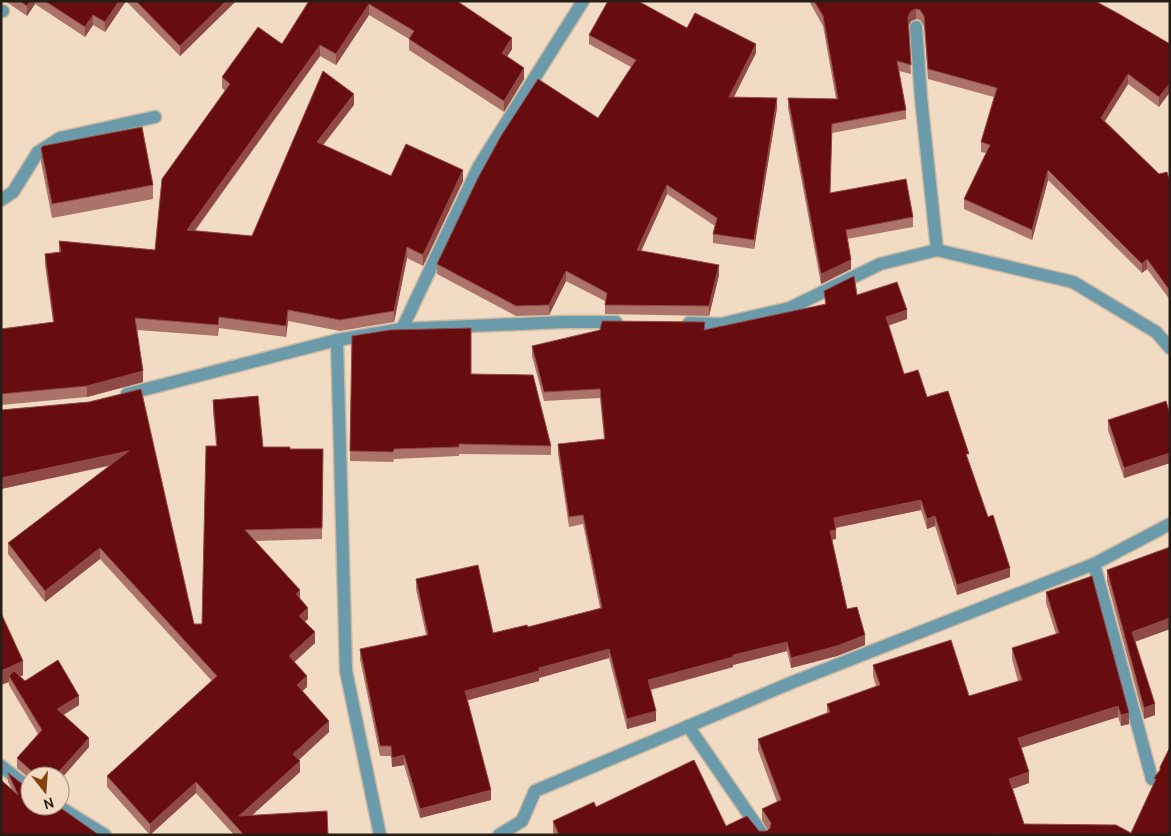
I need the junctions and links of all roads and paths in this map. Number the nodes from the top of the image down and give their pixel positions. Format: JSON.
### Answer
{"nodes":[{"id":1,"x":583,"y":1,"type":"edge"},
{"id":2,"x":916,"y":27,"type":"dead end"},
{"id":3,"x":156,"y":117,"type":"dead end"},
{"id":4,"x":1,"y":200,"type":"edge"},
{"id":5,"x":937,"y":250,"type":"junction"},
{"id":6,"x":632,"y":323,"type":"edge"},
{"id":7,"x":672,"y":323,"type":"edge"},
{"id":8,"x":402,"y":329,"type":"junction"},
{"id":9,"x":337,"y":340,"type":"junction"},
{"id":10,"x":1170,"y":348,"type":"edge"},
{"id":11,"x":116,"y":397,"type":"edge"},
{"id":12,"x":1170,"y":524,"type":"edge"},
{"id":13,"x":1094,"y":564,"type":"junction"},
{"id":14,"x":688,"y":726,"type":"junction"},
{"id":15,"x":1,"y":766,"type":"edge"},
{"id":16,"x":1152,"y":779,"type":"edge"},
{"id":17,"x":20,"y":781,"type":"edge"},
{"id":18,"x":70,"y":813,"type":"edge"},
{"id":19,"x":105,"y":835,"type":"edge"},
{"id":20,"x":380,"y":835,"type":"edge"},
{"id":21,"x":499,"y":835,"type":"edge"},
{"id":22,"x":762,"y":835,"type":"edge"}],
"edges":[{"from":1,"to":8,"type":"street"},
{"from":2,"to":5,"type":"street"},
{"from":3,"to":4,"type":"street"},
{"from":5,"to":7,"type":"street"},
{"from":5,"to":10,"type":"street"},
{"from":6,"to":8,"type":"street"},
{"from":8,"to":9,"type":"street"},
{"from":9,"to":11,"type":"street"},
{"from":9,"to":20,"type":"street"},
{"from":12,"to":13,"type":"street"},
{"from":13,"to":14,"type":"street"},
{"from":13,"to":16,"type":"street"},
{"from":14,"to":21,"type":"street"},
{"from":14,"to":22,"type":"street"},
{"from":15,"to":17,"type":"street"},
{"from":18,"to":19,"type":"street"}]}
